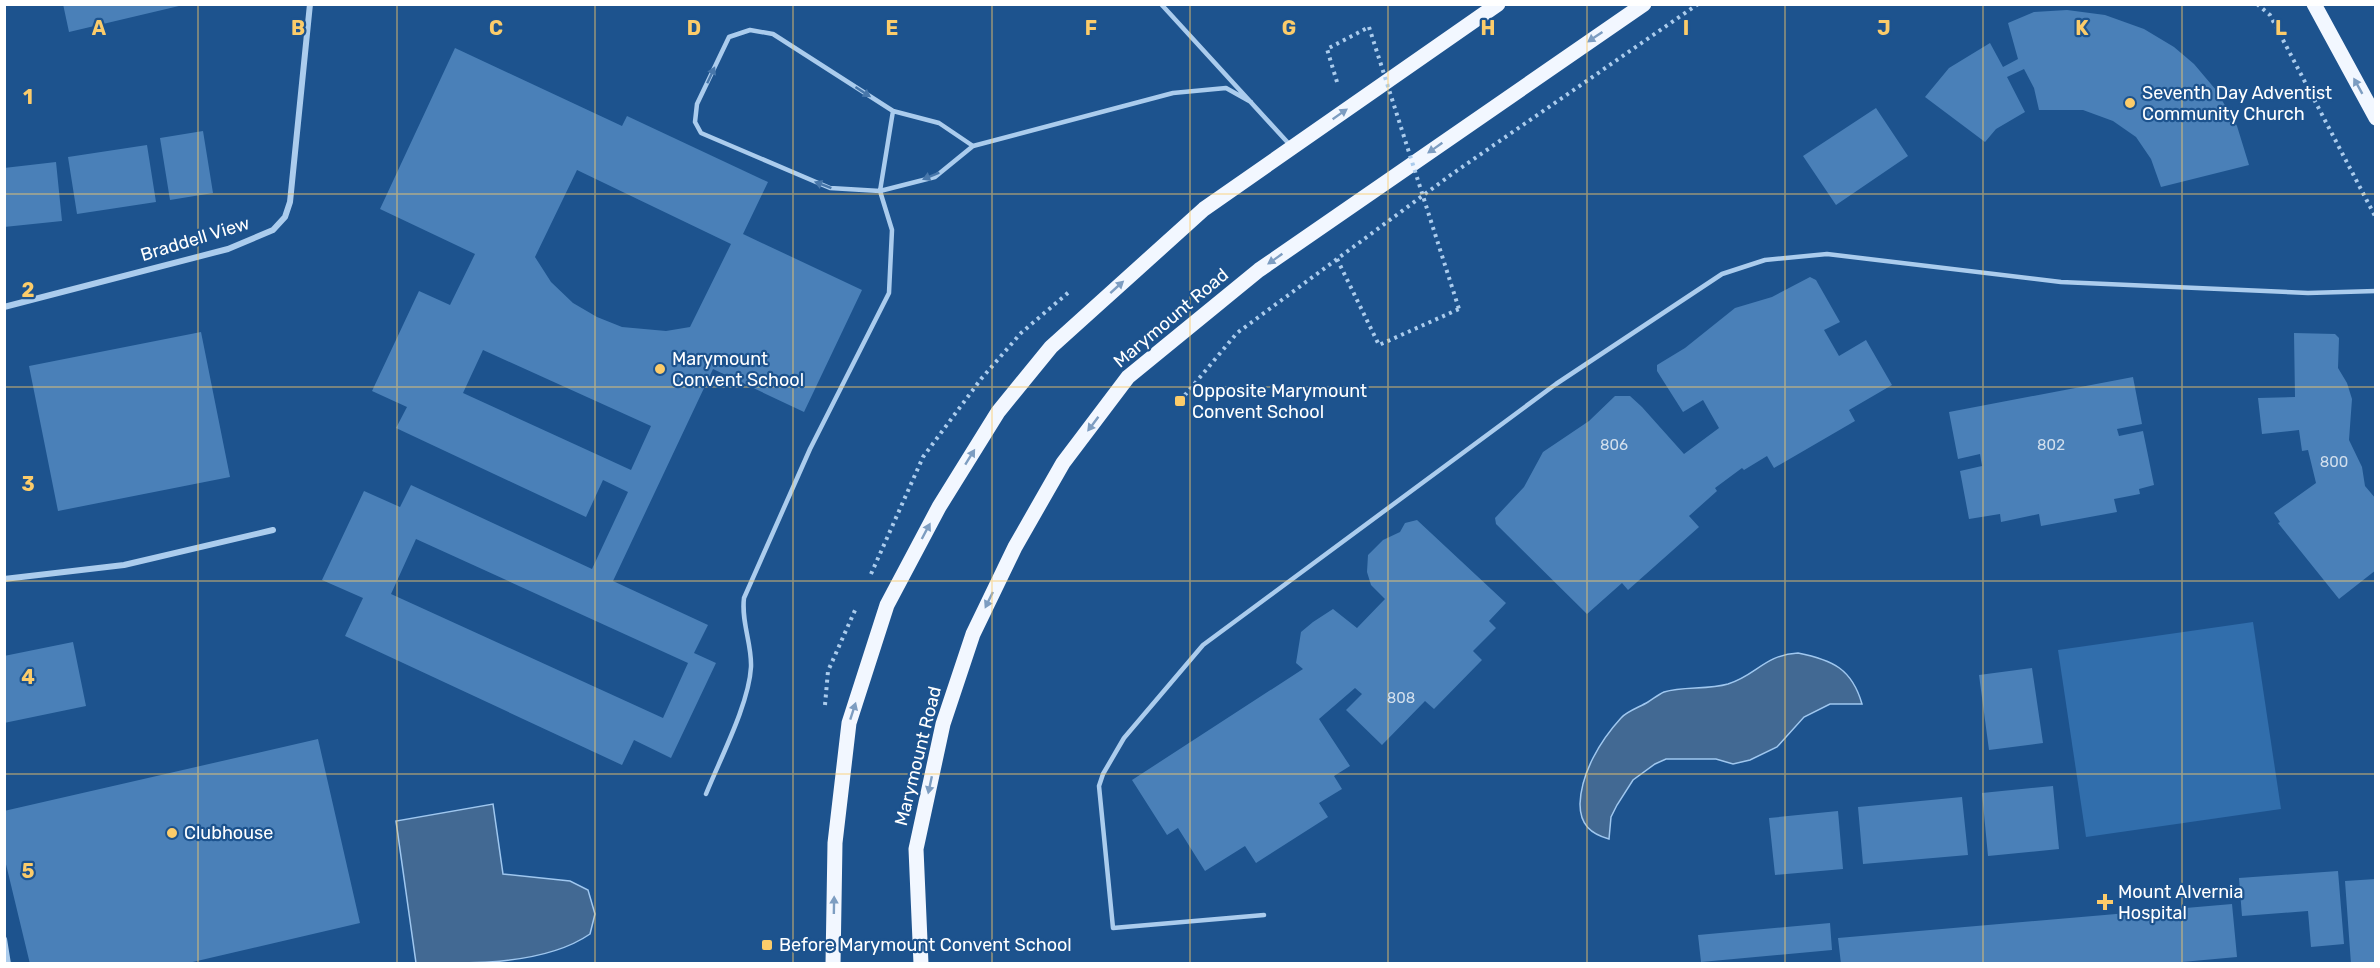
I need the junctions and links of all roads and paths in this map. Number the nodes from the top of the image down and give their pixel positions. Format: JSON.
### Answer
{"nodes":[{"id":1,"x":310,"y":4,"type":"edge"},
{"id":2,"x":1161,"y":4,"type":"edge"},
{"id":3,"x":1498,"y":4,"type":"edge"},
{"id":4,"x":1644,"y":4,"type":"edge"},
{"id":5,"x":1698,"y":4,"type":"edge"},
{"id":6,"x":2257,"y":4,"type":"edge"},
{"id":7,"x":2314,"y":4,"type":"edge"},
{"id":8,"x":1384,"y":50,"type":"dead end"},
{"id":9,"x":1375,"y":56,"type":"dead end"},
{"id":10,"x":1347,"y":75,"type":"dead end"},
{"id":11,"x":1337,"y":82,"type":"junction"},
{"id":12,"x":1328,"y":88,"type":"dead end"},
{"id":13,"x":1251,"y":102,"type":"junction"},
{"id":14,"x":893,"y":111,"type":"junction"},
{"id":15,"x":2376,"y":118,"type":"edge"},
{"id":16,"x":973,"y":146,"type":"junction"},
{"id":17,"x":1292,"y":147,"type":"junction"},
{"id":18,"x":880,"y":190,"type":"junction"},
{"id":19,"x":2376,"y":218,"type":"edge"},
{"id":20,"x":1337,"y":259,"type":"junction"},
{"id":21,"x":1073,"y":289,"type":"dead end"},
{"id":22,"x":2376,"y":291,"type":"edge"},
{"id":23,"x":4,"y":308,"type":"edge"},
{"id":24,"x":1180,"y":401,"type":"dead end"},
{"id":25,"x":273,"y":530,"type":"dead end"},
{"id":26,"x":4,"y":579,"type":"edge"},
{"id":27,"x":866,"y":585,"type":"dead end"},
{"id":28,"x":856,"y":606,"type":"dead end"},
{"id":29,"x":825,"y":706,"type":"dead end"},
{"id":30,"x":706,"y":794,"type":"dead end"},
{"id":31,"x":1264,"y":915,"type":"dead end"},
{"id":32,"x":4,"y":939,"type":"edge"},
{"id":33,"x":8,"y":963,"type":"edge"},
{"id":34,"x":833,"y":963,"type":"edge"},
{"id":35,"x":921,"y":963,"type":"edge"}],
"edges":[{"from":1,"to":23,"type":"street","name":"Braddell View"},
{"from":2,"to":13,"type":"lane"},
{"from":17,"to":3,"type":"main road","one_way":true},
{"from":4,"to":35,"type":"main road","name":"Marymount Road","one_way":true},
{"from":5,"to":20,"type":"path"},
{"from":6,"to":19,"type":"path"},
{"from":15,"to":7,"type":"main road","one_way":true},
{"from":8,"to":9,"type":"path"},
{"from":10,"to":11,"type":"path"},
{"from":11,"to":12,"type":"path"},
{"from":11,"to":20,"type":"path","bridge":true},
{"from":13,"to":16,"type":"lane"},
{"from":13,"to":17,"type":"lane"},
{"from":14,"to":16,"type":"lane"},
{"from":14,"to":18,"type":"lane"},
{"from":18,"to":14,"type":"lane","one_way":true},
{"from":16,"to":18,"type":"lane","one_way":true},
{"from":34,"to":17,"type":"main road","one_way":true},
{"from":18,"to":30,"type":"lane"},
{"from":20,"to":24,"type":"path"},
{"from":21,"to":27,"type":"path"},
{"from":22,"to":31,"type":"lane"},
{"from":25,"to":26,"type":"street"},
{"from":28,"to":29,"type":"path"},
{"from":32,"to":33,"type":"street"}]}
